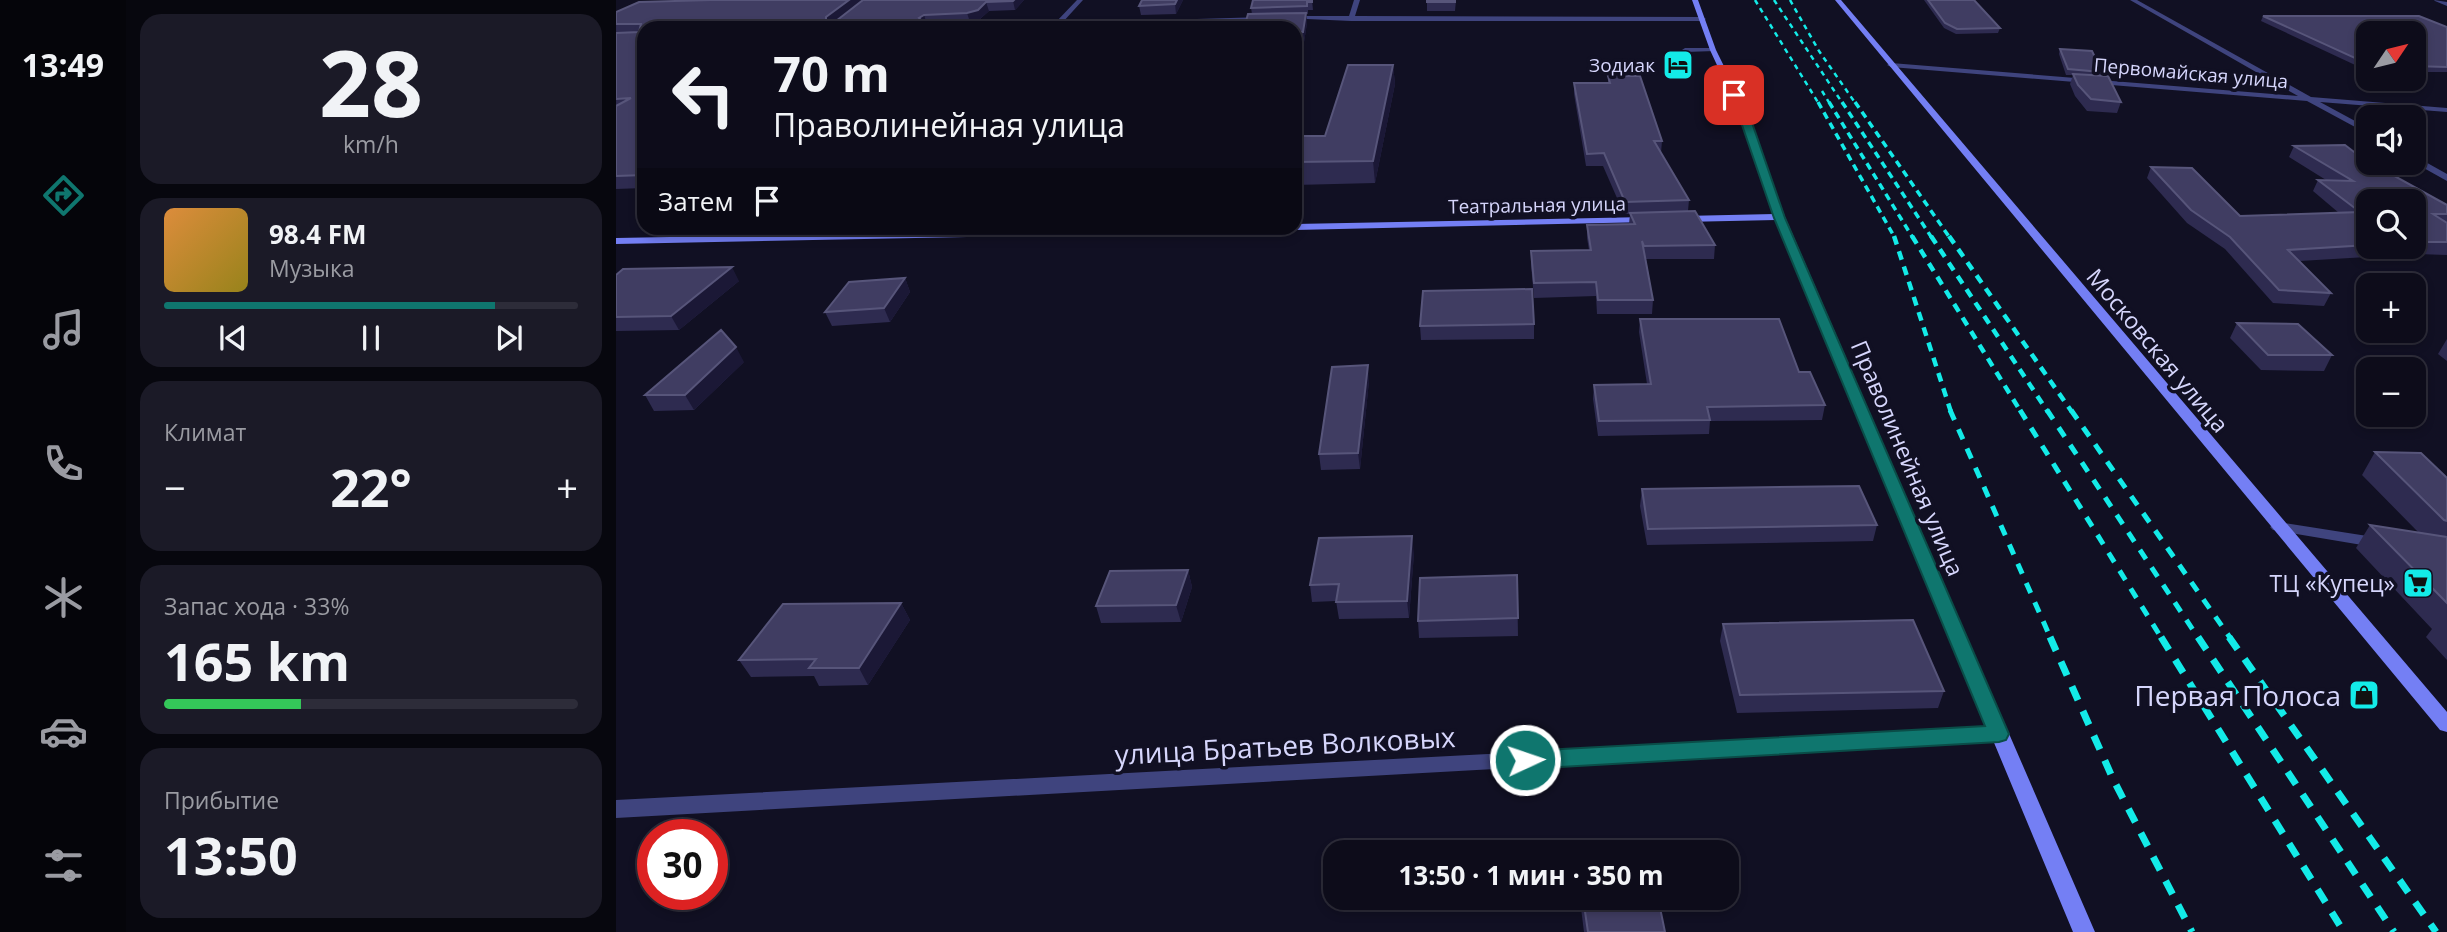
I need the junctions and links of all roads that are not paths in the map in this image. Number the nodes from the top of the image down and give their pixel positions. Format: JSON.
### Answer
{"nodes":[{"id":1,"x":1080,"y":0,"type":"edge"},
{"id":2,"x":1357,"y":0,"type":"edge"},
{"id":3,"x":1695,"y":0,"type":"edge"},
{"id":4,"x":1838,"y":0,"type":"edge"},
{"id":5,"x":2133,"y":0,"type":"edge"},
{"id":6,"x":2437,"y":0,"type":"edge"},
{"id":7,"x":2447,"y":4,"type":"edge"},
{"id":8,"x":1350,"y":19,"type":"junction"},
{"id":9,"x":1703,"y":19,"type":"junction"},
{"id":10,"x":1060,"y":21,"type":"edge"},
{"id":11,"x":1252,"y":21,"type":"edge"},
{"id":12,"x":1685,"y":50,"type":"dead end"},
{"id":13,"x":1713,"y":50,"type":"junction"},
{"id":14,"x":1891,"y":65,"type":"junction"},
{"id":15,"x":2305,"y":98,"type":"junction"},
{"id":16,"x":2447,"y":110,"type":"edge"},
{"id":17,"x":2356,"y":126,"type":"edge"},
{"id":18,"x":2426,"y":166,"type":"edge"},
{"id":19,"x":2447,"y":178,"type":"edge"},
{"id":20,"x":1780,"y":218,"type":"junction"},
{"id":21,"x":1678,"y":219,"type":"edge"},
{"id":22,"x":1664,"y":220,"type":"edge"},
{"id":23,"x":1302,"y":227,"type":"edge"},
{"id":24,"x":921,"y":235,"type":"edge"},
{"id":25,"x":616,"y":241,"type":"edge"},
{"id":26,"x":2278,"y":527,"type":"junction"},
{"id":27,"x":2395,"y":546,"type":"edge"},
{"id":28,"x":2447,"y":725,"type":"edge"},
{"id":29,"x":1999,"y":734,"type":"junction"},
{"id":30,"x":616,"y":809,"type":"edge"},
{"id":31,"x":2084,"y":932,"type":"edge"}],
"edges":[{"from":1,"to":10,"type":"street"},
{"from":2,"to":8,"type":"street"},
{"from":3,"to":9,"type":"main road","name":"Праволинейная улица"},
{"from":4,"to":14,"type":"main road","name":"Московская улица"},
{"from":5,"to":15,"type":"street"},
{"from":6,"to":7,"type":"street"},
{"from":8,"to":9,"type":"street"},
{"from":8,"to":11,"type":"street"},
{"from":9,"to":13,"type":"main road","name":"Праволинейная улица"},
{"from":12,"to":13,"type":"street"},
{"from":13,"to":20,"type":"main road","name":"Праволинейная улица"},
{"from":14,"to":15,"type":"street","name":"Первомайская улица"},
{"from":14,"to":26,"type":"main road","name":"Московская улица"},
{"from":15,"to":16,"type":"street","name":"Первомайская улица"},
{"from":15,"to":17,"type":"street"},
{"from":18,"to":19,"type":"street"},
{"from":20,"to":21,"type":"main road"},
{"from":20,"to":29,"type":"main road","name":"Праволинейная улица"},
{"from":22,"to":23,"type":"main road","name":"Театральная улица"},
{"from":24,"to":25,"type":"main road"},
{"from":26,"to":27,"type":"street"},
{"from":26,"to":28,"type":"main road","name":"Московская улица"},
{"from":29,"to":30,"type":"street","name":"улица Братьев Волковых"},
{"from":29,"to":31,"type":"main road","name":"Праволинейная улица"}]}
